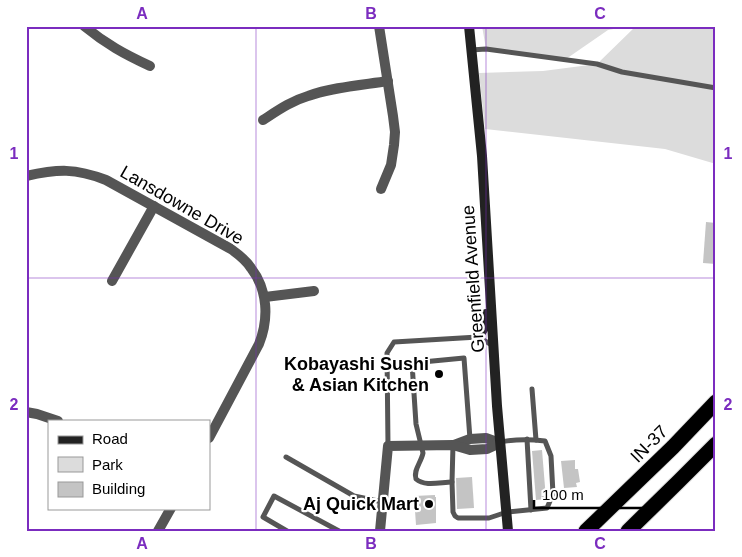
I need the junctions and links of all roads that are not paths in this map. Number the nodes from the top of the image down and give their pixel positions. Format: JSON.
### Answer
{"nodes":[{"id":1,"x":84,"y":26,"type":"edge"},
{"id":2,"x":379,"y":26,"type":"edge"},
{"id":3,"x":469,"y":26,"type":"edge"},
{"id":4,"x":472,"y":50,"type":"junction"},
{"id":5,"x":150,"y":66,"type":"dead end"},
{"id":6,"x":388,"y":80,"type":"junction"},
{"id":7,"x":716,"y":88,"type":"edge"},
{"id":8,"x":263,"y":120,"type":"dead end"},
{"id":9,"x":26,"y":176,"type":"edge"},
{"id":10,"x":381,"y":189,"type":"dead end"},
{"id":11,"x":154,"y":206,"type":"junction"},
{"id":12,"x":486,"y":230,"type":"junction"},
{"id":13,"x":112,"y":281,"type":"dead end"},
{"id":14,"x":314,"y":291,"type":"dead end"},
{"id":15,"x":264,"y":297,"type":"junction"},
{"id":16,"x":478,"y":336,"type":"junction"},
{"id":17,"x":493,"y":345,"type":"junction"},
{"id":18,"x":532,"y":389,"type":"dead end"},
{"id":19,"x":716,"y":402,"type":"edge"},
{"id":20,"x":26,"y":412,"type":"edge"},
{"id":21,"x":55,"y":420,"type":"edge"},
{"id":22,"x":210,"y":436,"type":"edge"},
{"id":23,"x":470,"y":439,"type":"junction"},
{"id":24,"x":527,"y":439,"type":"junction"},
{"id":25,"x":536,"y":440,"type":"junction"},
{"id":26,"x":500,"y":443,"type":"junction"},
{"id":27,"x":716,"y":444,"type":"edge"},
{"id":28,"x":453,"y":445,"type":"junction"},
{"id":29,"x":388,"y":446,"type":"junction"},
{"id":30,"x":422,"y":446,"type":"junction"},
{"id":31,"x":673,"y":447,"type":"junction"},
{"id":32,"x":286,"y":457,"type":"dead end"},
{"id":33,"x":452,"y":482,"type":"junction"},
{"id":34,"x":383,"y":502,"type":"junction"},
{"id":35,"x":169,"y":510,"type":"edge"},
{"id":36,"x":531,"y":510,"type":"junction"},
{"id":37,"x":507,"y":512,"type":"junction"},
{"id":38,"x":158,"y":531,"type":"edge"},
{"id":39,"x":287,"y":531,"type":"edge"},
{"id":40,"x":339,"y":531,"type":"edge"},
{"id":41,"x":380,"y":531,"type":"edge"},
{"id":42,"x":508,"y":531,"type":"edge"},
{"id":43,"x":576,"y":531,"type":"edge"},
{"id":44,"x":586,"y":531,"type":"edge"},
{"id":45,"x":628,"y":531,"type":"edge"}],
"edges":[{"from":1,"to":5,"type":"street"},
{"from":2,"to":6,"type":"street"},
{"from":3,"to":4,"type":"main road","name":"Greenfield Avenue"},
{"from":4,"to":7,"type":"lane"},
{"from":4,"to":12,"type":"main road","name":"Greenfield Avenue"},
{"from":6,"to":8,"type":"street"},
{"from":6,"to":10,"type":"street"},
{"from":9,"to":11,"type":"street","name":"Lansdowne Drive"},
{"from":11,"to":13,"type":"street"},
{"from":11,"to":15,"type":"street","name":"Lansdowne Drive"},
{"from":12,"to":16,"type":"main road"},
{"from":12,"to":17,"type":"main road","name":"Greenfield Avenue"},
{"from":14,"to":15,"type":"street"},
{"from":15,"to":22,"type":"street","name":"Lansdowne Drive"},
{"from":16,"to":17,"type":"lane"},
{"from":16,"to":29,"type":"lane"},
{"from":17,"to":26,"type":"main road","name":"Greenfield Avenue"},
{"from":18,"to":25,"type":"lane"},
{"from":19,"to":31,"type":"highway","name":"IN-37"},
{"from":20,"to":21,"type":"street"},
{"from":23,"to":26,"type":"street"},
{"from":23,"to":28,"type":"street"},
{"from":23,"to":30,"type":"lane"},
{"from":24,"to":25,"type":"lane"},
{"from":24,"to":26,"type":"lane"},
{"from":24,"to":36,"type":"lane"},
{"from":25,"to":36,"type":"lane"},
{"from":26,"to":28,"type":"street"},
{"from":26,"to":37,"type":"main road","name":"Greenfield Avenue"},
{"from":27,"to":45,"type":"highway"},
{"from":28,"to":30,"type":"street"},
{"from":28,"to":33,"type":"lane"},
{"from":29,"to":30,"type":"street"},
{"from":29,"to":34,"type":"street"},
{"from":30,"to":33,"type":"lane"},
{"from":31,"to":43,"type":"highway"},
{"from":31,"to":44,"type":"highway","name":"IN-37"},
{"from":32,"to":34,"type":"lane"},
{"from":33,"to":37,"type":"lane"},
{"from":34,"to":41,"type":"street"},
{"from":35,"to":38,"type":"street"},
{"from":36,"to":37,"type":"lane"},
{"from":37,"to":42,"type":"main road","name":"Greenfield Avenue"},
{"from":39,"to":40,"type":"lane"}]}
